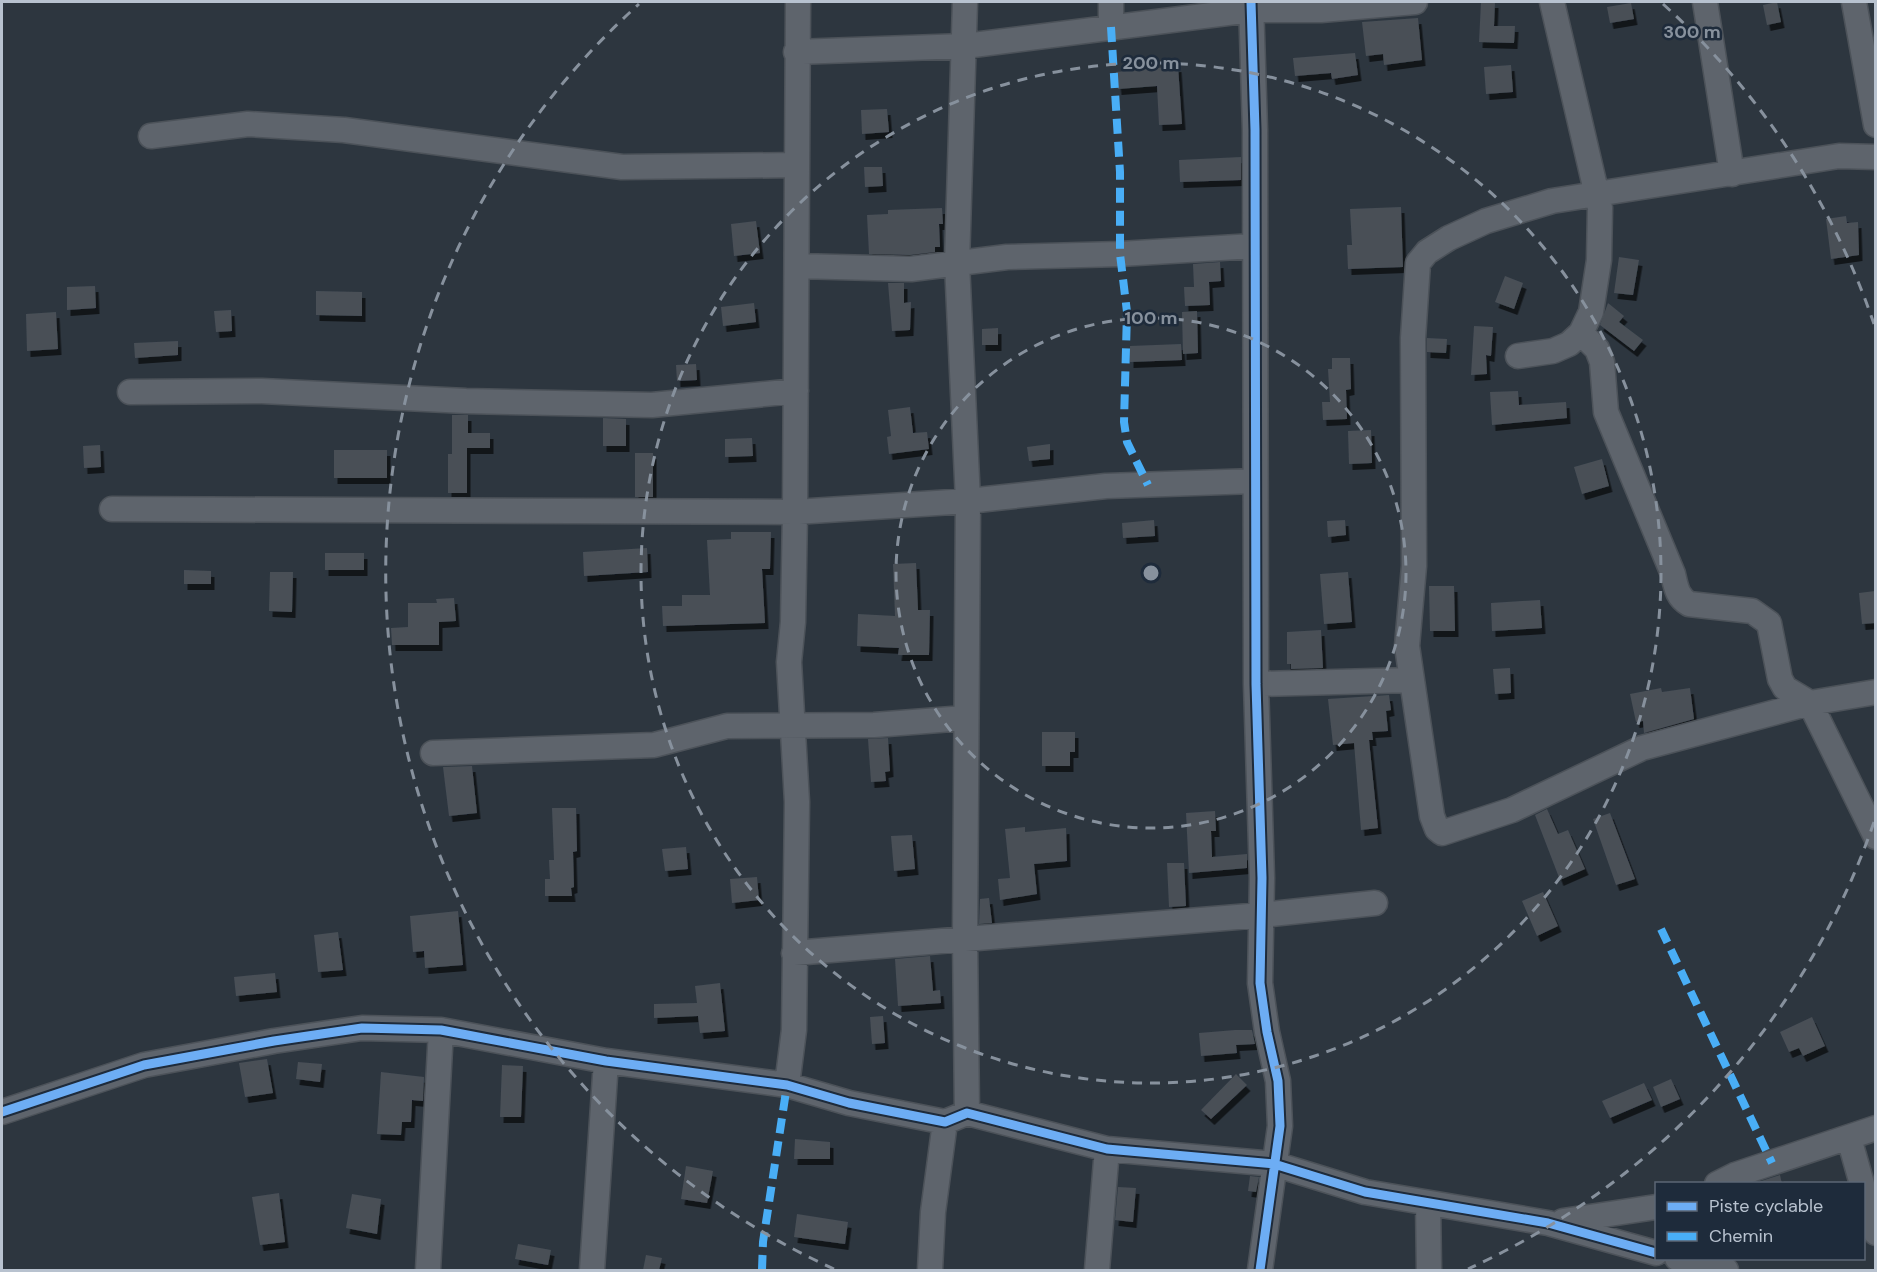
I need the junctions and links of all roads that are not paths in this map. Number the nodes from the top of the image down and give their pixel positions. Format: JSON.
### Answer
{"nodes":[{"id":1,"x":798,"y":2,"type":"edge"},
{"id":2,"x":965,"y":2,"type":"edge"},
{"id":3,"x":1111,"y":2,"type":"edge"},
{"id":4,"x":1414,"y":2,"type":"edge"},
{"id":5,"x":1551,"y":2,"type":"edge"},
{"id":6,"x":1705,"y":2,"type":"edge"},
{"id":7,"x":1854,"y":2,"type":"edge"},
{"id":8,"x":1251,"y":6,"type":"edge"},
{"id":9,"x":1111,"y":27,"type":"junction"},
{"id":10,"x":965,"y":46,"type":"junction"},
{"id":11,"x":796,"y":52,"type":"junction"},
{"id":12,"x":1875,"y":125,"type":"edge"},
{"id":13,"x":151,"y":136,"type":"dead end"},
{"id":14,"x":1875,"y":157,"type":"edge"},
{"id":15,"x":796,"y":165,"type":"junction"},
{"id":16,"x":1732,"y":174,"type":"junction"},
{"id":17,"x":1597,"y":193,"type":"junction"},
{"id":18,"x":1254,"y":246,"type":"junction"},
{"id":19,"x":957,"y":263,"type":"junction"},
{"id":20,"x":798,"y":266,"type":"junction"},
{"id":21,"x":1581,"y":333,"type":"junction"},
{"id":22,"x":1518,"y":356,"type":"dead end"},
{"id":23,"x":796,"y":391,"type":"junction"},
{"id":24,"x":130,"y":392,"type":"dead end"},
{"id":25,"x":1255,"y":481,"type":"junction"},
{"id":26,"x":968,"y":501,"type":"junction"},
{"id":27,"x":112,"y":509,"type":"dead end"},
{"id":28,"x":795,"y":512,"type":"junction"},
{"id":29,"x":1412,"y":680,"type":"junction"},
{"id":30,"x":1256,"y":684,"type":"junction"},
{"id":31,"x":1875,"y":692,"type":"edge"},
{"id":32,"x":1810,"y":703,"type":"junction"},
{"id":33,"x":965,"y":718,"type":"junction"},
{"id":34,"x":794,"y":726,"type":"junction"},
{"id":35,"x":433,"y":753,"type":"dead end"},
{"id":36,"x":1875,"y":837,"type":"edge"},
{"id":37,"x":1375,"y":903,"type":"dead end"},
{"id":38,"x":1262,"y":915,"type":"junction"},
{"id":39,"x":965,"y":938,"type":"junction"},
{"id":40,"x":794,"y":952,"type":"junction"},
{"id":41,"x":441,"y":1030,"type":"junction"},
{"id":42,"x":606,"y":1061,"type":"junction"},
{"id":43,"x":787,"y":1084,"type":"junction"},
{"id":44,"x":2,"y":1112,"type":"edge"},
{"id":45,"x":968,"y":1113,"type":"junction"},
{"id":46,"x":945,"y":1122,"type":"junction"},
{"id":47,"x":1875,"y":1128,"type":"edge"},
{"id":48,"x":1849,"y":1138,"type":"junction"},
{"id":49,"x":1107,"y":1149,"type":"junction"},
{"id":50,"x":1274,"y":1164,"type":"junction"},
{"id":51,"x":1721,"y":1182,"type":"edge"},
{"id":52,"x":1861,"y":1182,"type":"edge"},
{"id":53,"x":1865,"y":1197,"type":"edge"},
{"id":54,"x":1428,"y":1203,"type":"junction"},
{"id":55,"x":1655,"y":1207,"type":"edge"},
{"id":56,"x":1602,"y":1226,"type":"junction"},
{"id":57,"x":1875,"y":1233,"type":"edge"},
{"id":58,"x":1655,"y":1252,"type":"edge"},
{"id":59,"x":1685,"y":1260,"type":"edge"},
{"id":60,"x":428,"y":1270,"type":"edge"},
{"id":61,"x":592,"y":1270,"type":"edge"},
{"id":62,"x":930,"y":1270,"type":"edge"},
{"id":63,"x":1097,"y":1270,"type":"edge"},
{"id":64,"x":1260,"y":1270,"type":"edge"},
{"id":65,"x":1429,"y":1270,"type":"edge"},
{"id":66,"x":1726,"y":1270,"type":"edge"}],
"edges":[{"from":1,"to":11,"type":"street"},
{"from":2,"to":10,"type":"street"},
{"from":3,"to":9,"type":"street"},
{"from":4,"to":8,"type":"street"},
{"from":5,"to":17,"type":"street"},
{"from":6,"to":16,"type":"street"},
{"from":7,"to":12,"type":"street"},
{"from":8,"to":9,"type":"street"},
{"from":8,"to":18,"type":"street"},
{"from":9,"to":10,"type":"street"},
{"from":10,"to":11,"type":"street"},
{"from":10,"to":19,"type":"street"},
{"from":11,"to":15,"type":"street"},
{"from":13,"to":15,"type":"street"},
{"from":14,"to":16,"type":"street"},
{"from":15,"to":20,"type":"street"},
{"from":16,"to":17,"type":"street"},
{"from":17,"to":21,"type":"street"},
{"from":17,"to":29,"type":"street"},
{"from":18,"to":19,"type":"street"},
{"from":18,"to":25,"type":"street"},
{"from":19,"to":20,"type":"street"},
{"from":19,"to":26,"type":"street"},
{"from":20,"to":23,"type":"street"},
{"from":21,"to":22,"type":"street"},
{"from":21,"to":32,"type":"street"},
{"from":23,"to":24,"type":"street"},
{"from":23,"to":28,"type":"street"},
{"from":25,"to":26,"type":"street"},
{"from":25,"to":30,"type":"street"},
{"from":26,"to":28,"type":"street"},
{"from":26,"to":33,"type":"street"},
{"from":27,"to":28,"type":"street"},
{"from":28,"to":34,"type":"street"},
{"from":29,"to":30,"type":"street"},
{"from":29,"to":32,"type":"street"},
{"from":30,"to":38,"type":"street"},
{"from":31,"to":32,"type":"street"},
{"from":32,"to":36,"type":"street"},
{"from":33,"to":34,"type":"street"},
{"from":33,"to":39,"type":"street"},
{"from":34,"to":35,"type":"street"},
{"from":34,"to":40,"type":"street"},
{"from":37,"to":38,"type":"street"},
{"from":38,"to":39,"type":"street"},
{"from":38,"to":50,"type":"street"},
{"from":39,"to":40,"type":"street"},
{"from":39,"to":45,"type":"street"},
{"from":40,"to":43,"type":"street"},
{"from":41,"to":42,"type":"street"},
{"from":41,"to":44,"type":"street"},
{"from":41,"to":60,"type":"street"},
{"from":42,"to":43,"type":"street"},
{"from":42,"to":61,"type":"street"},
{"from":43,"to":46,"type":"street"},
{"from":45,"to":46,"type":"street"},
{"from":45,"to":49,"type":"street"},
{"from":46,"to":62,"type":"street"},
{"from":47,"to":48,"type":"street"},
{"from":48,"to":51,"type":"street"},
{"from":48,"to":52,"type":"street"},
{"from":49,"to":50,"type":"street"},
{"from":49,"to":63,"type":"street"},
{"from":50,"to":54,"type":"street"},
{"from":50,"to":64,"type":"street"},
{"from":53,"to":57,"type":"street"},
{"from":54,"to":56,"type":"street"},
{"from":54,"to":65,"type":"street"},
{"from":55,"to":56,"type":"street"},
{"from":56,"to":58,"type":"street"},
{"from":59,"to":66,"type":"street"}]}
